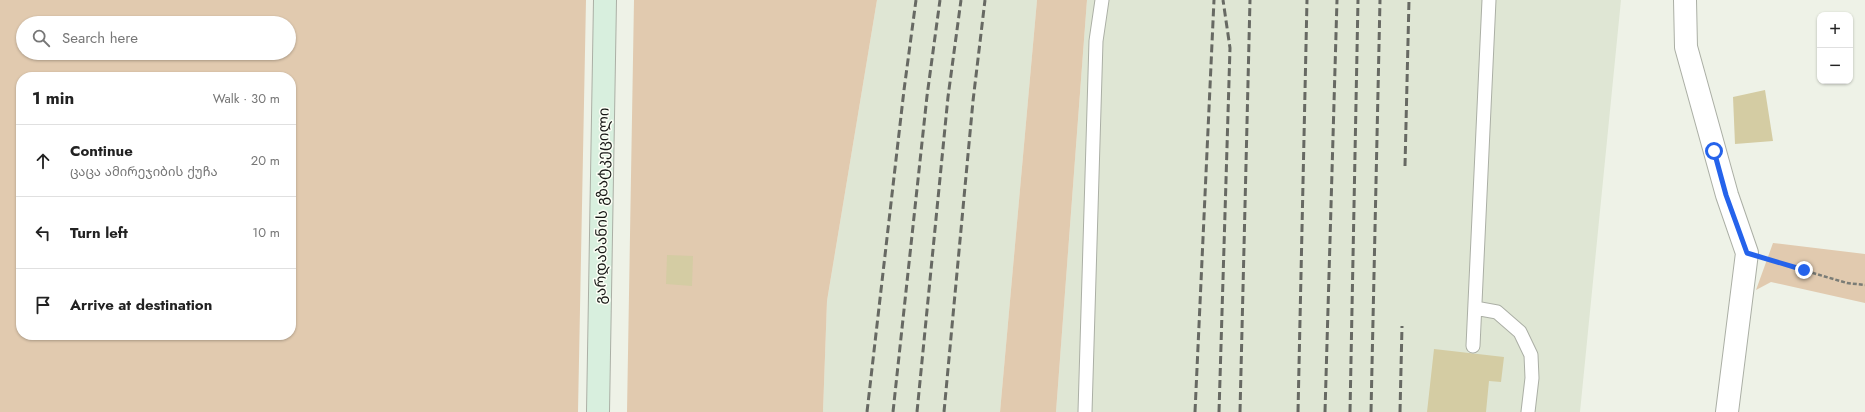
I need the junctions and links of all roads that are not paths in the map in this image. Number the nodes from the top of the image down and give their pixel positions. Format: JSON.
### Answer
{"nodes":[{"id":1,"x":605,"y":0,"type":"edge"},
{"id":2,"x":1102,"y":0,"type":"edge"},
{"id":3,"x":1489,"y":0,"type":"edge"},
{"id":4,"x":1685,"y":0,"type":"edge"},
{"id":5,"x":1475,"y":308,"type":"junction"},
{"id":6,"x":1473,"y":346,"type":"dead end"},
{"id":7,"x":598,"y":412,"type":"edge"},
{"id":8,"x":1085,"y":412,"type":"edge"},
{"id":9,"x":1528,"y":412,"type":"edge"},
{"id":10,"x":1727,"y":412,"type":"edge"}],
"edges":[{"from":1,"to":7,"type":"main road","name":"გარდაბანის გზატკეცილი"},
{"from":2,"to":8,"type":"lane"},
{"from":3,"to":5,"type":"lane"},
{"from":4,"to":10,"type":"street"},
{"from":5,"to":6,"type":"lane"},
{"from":5,"to":9,"type":"lane"}]}
